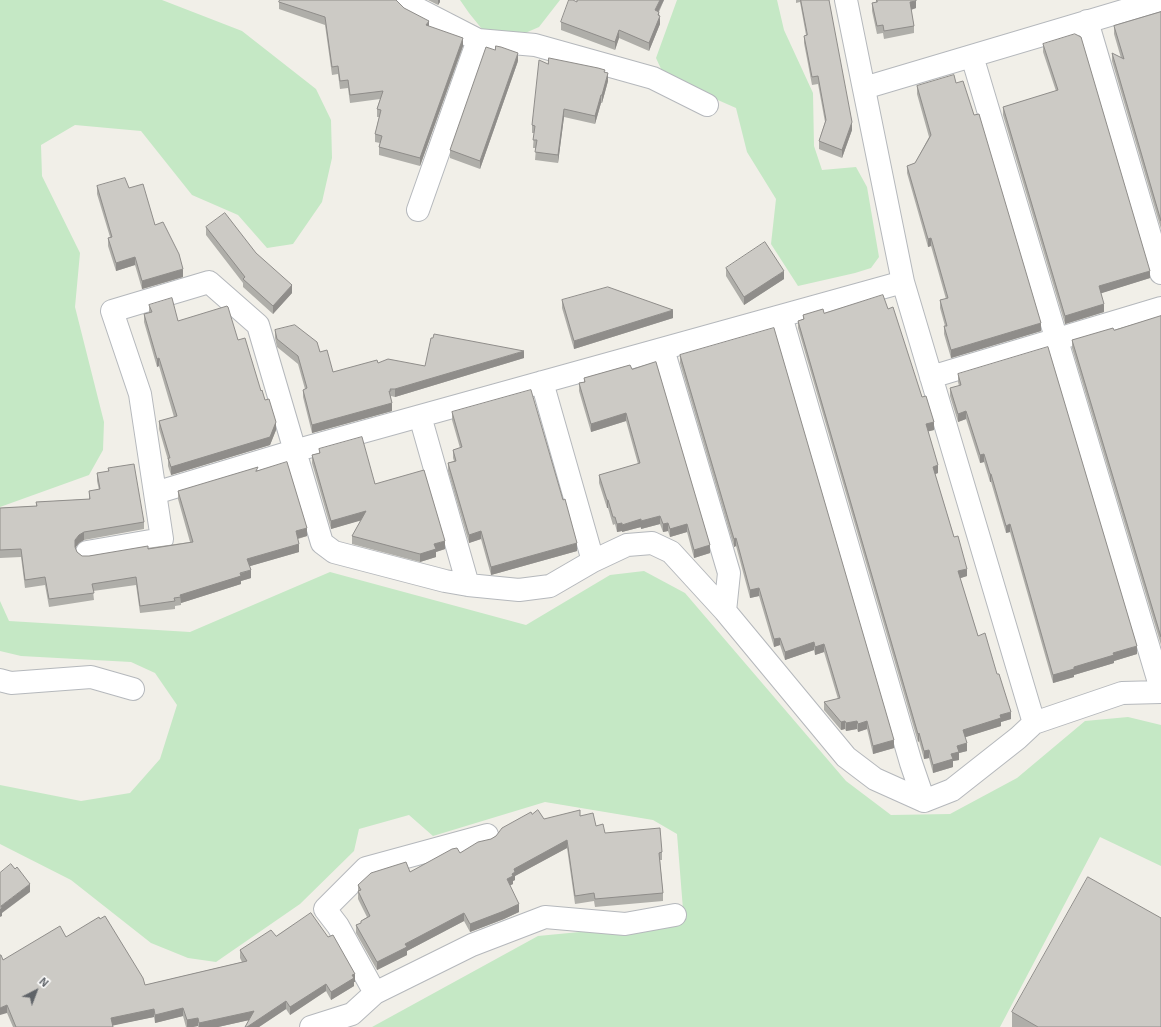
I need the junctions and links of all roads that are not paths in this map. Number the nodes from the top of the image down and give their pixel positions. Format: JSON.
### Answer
{"nodes":[{"id":1,"x":405,"y":0,"type":"edge"},
{"id":2,"x":846,"y":0,"type":"edge"},
{"id":3,"x":1160,"y":0,"type":"edge"},
{"id":4,"x":1088,"y":22,"type":"junction"},
{"id":5,"x":478,"y":40,"type":"junction"},
{"id":6,"x":972,"y":56,"type":"junction"},
{"id":7,"x":864,"y":88,"type":"junction"},
{"id":8,"x":707,"y":105,"type":"dead end"},
{"id":9,"x":418,"y":210,"type":"dead end"},
{"id":10,"x":1161,"y":273,"type":"edge"},
{"id":11,"x":903,"y":282,"type":"junction"},
{"id":12,"x":1161,"y":308,"type":"edge"},
{"id":13,"x":781,"y":316,"type":"junction"},
{"id":14,"x":1056,"y":339,"type":"junction"},
{"id":15,"x":663,"y":349,"type":"junction"},
{"id":16,"x":931,"y":377,"type":"junction"},
{"id":17,"x":542,"y":382,"type":"junction"},
{"id":18,"x":420,"y":416,"type":"junction"},
{"id":19,"x":294,"y":451,"type":"junction"},
{"id":20,"x":155,"y":493,"type":"junction"},
{"id":21,"x":87,"y":552,"type":"dead end"},
{"id":22,"x":593,"y":562,"type":"junction"},
{"id":23,"x":468,"y":585,"type":"junction"},
{"id":24,"x":724,"y":611,"type":"junction"},
{"id":25,"x":0,"y":680,"type":"edge"},
{"id":26,"x":133,"y":689,"type":"dead end"},
{"id":27,"x":1161,"y":691,"type":"edge"},
{"id":28,"x":1034,"y":723,"type":"junction"},
{"id":29,"x":924,"y":801,"type":"junction"},
{"id":30,"x":487,"y":835,"type":"dead end"},
{"id":31,"x":675,"y":915,"type":"dead end"},
{"id":32,"x":375,"y":993,"type":"junction"},
{"id":33,"x":311,"y":1027,"type":"edge"}],
"edges":[{"from":1,"to":5,"type":"street"},
{"from":2,"to":7,"type":"street"},
{"from":3,"to":4,"type":"street"},
{"from":4,"to":6,"type":"street"},
{"from":4,"to":10,"type":"street"},
{"from":5,"to":8,"type":"street"},
{"from":5,"to":9,"type":"street"},
{"from":6,"to":7,"type":"street"},
{"from":6,"to":14,"type":"street"},
{"from":7,"to":11,"type":"street"},
{"from":11,"to":13,"type":"street"},
{"from":11,"to":16,"type":"street"},
{"from":12,"to":14,"type":"street"},
{"from":13,"to":15,"type":"street"},
{"from":13,"to":29,"type":"street"},
{"from":14,"to":16,"type":"street"},
{"from":14,"to":27,"type":"street"},
{"from":15,"to":17,"type":"street"},
{"from":15,"to":24,"type":"street"},
{"from":16,"to":28,"type":"street"},
{"from":17,"to":18,"type":"street"},
{"from":17,"to":22,"type":"street"},
{"from":18,"to":19,"type":"street"},
{"from":18,"to":23,"type":"street"},
{"from":19,"to":20,"type":"street"},
{"from":19,"to":20,"type":"street"},
{"from":19,"to":23,"type":"street"},
{"from":20,"to":21,"type":"street"},
{"from":22,"to":23,"type":"street"},
{"from":22,"to":24,"type":"street"},
{"from":24,"to":29,"type":"street"},
{"from":25,"to":26,"type":"street"},
{"from":27,"to":28,"type":"street"},
{"from":28,"to":29,"type":"street"},
{"from":30,"to":32,"type":"street"},
{"from":31,"to":32,"type":"street"},
{"from":32,"to":33,"type":"street"}]}
